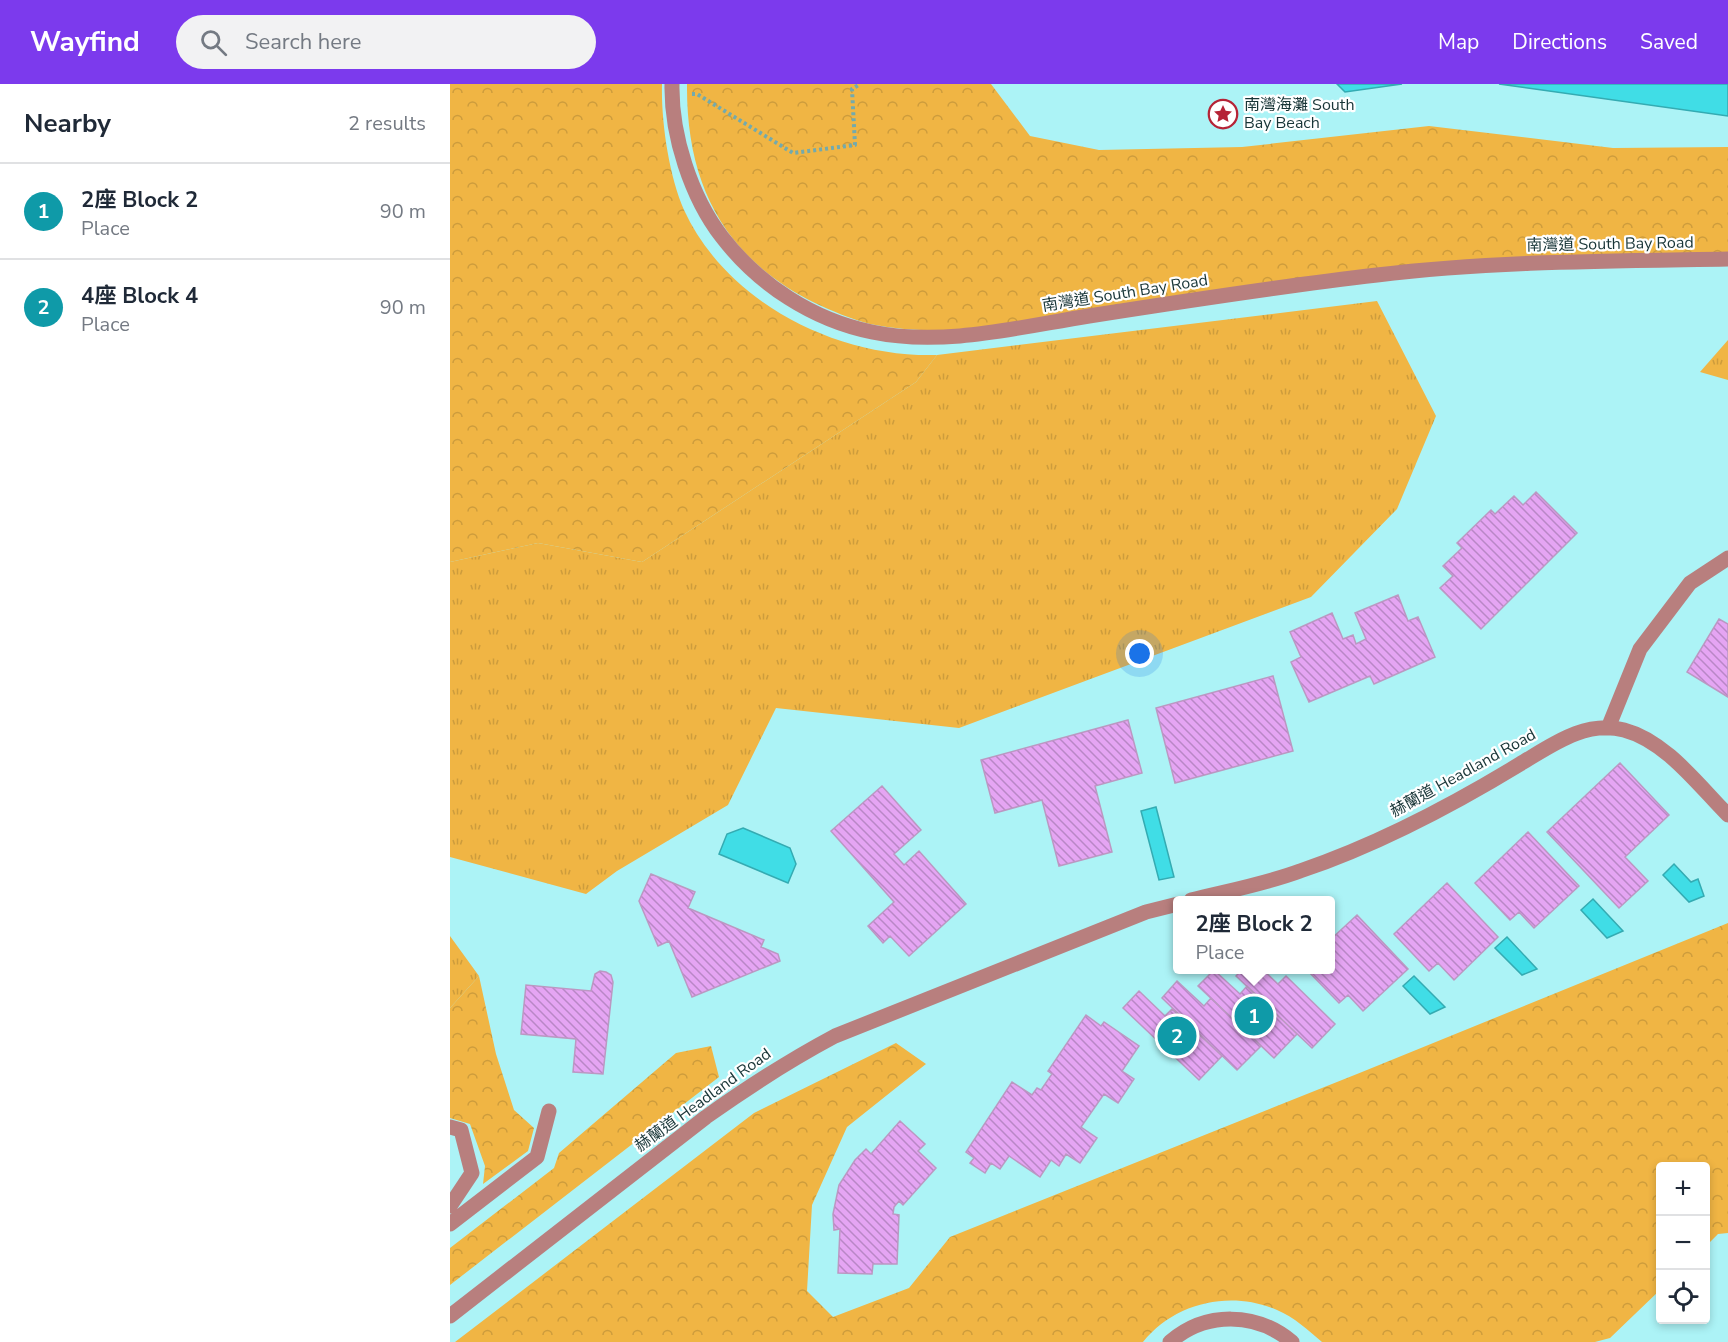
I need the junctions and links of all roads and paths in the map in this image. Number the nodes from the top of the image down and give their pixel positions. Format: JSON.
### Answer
{"nodes":[{"id":1,"x":860,"y":84,"type":"edge"},
{"id":2,"x":672,"y":90,"type":"edge"},
{"id":3,"x":1728,"y":259,"type":"edge"},
{"id":4,"x":1728,"y":558,"type":"edge"},
{"id":5,"x":1608,"y":728,"type":"junction"},
{"id":6,"x":1728,"y":815,"type":"edge"},
{"id":7,"x":1206,"y":896,"type":"edge"},
{"id":8,"x":1173,"y":905,"type":"edge"},
{"id":9,"x":549,"y":1111,"type":"dead end"},
{"id":10,"x":450,"y":1127,"type":"edge"},
{"id":11,"x":450,"y":1206,"type":"edge"},
{"id":12,"x":450,"y":1224,"type":"edge"},
{"id":13,"x":450,"y":1316,"type":"edge"},
{"id":14,"x":1170,"y":1342,"type":"edge"},
{"id":15,"x":1292,"y":1342,"type":"edge"}],
"edges":[{"from":1,"to":2,"type":"path"},
{"from":2,"to":3,"type":"street","name":"南灣道 South Bay Road"},
{"from":4,"to":5,"type":"street"},
{"from":5,"to":6,"type":"street","name":"赫蘭道 Headland Road"},
{"from":5,"to":7,"type":"street","name":"赫蘭道 Headland Road"},
{"from":8,"to":13,"type":"street","name":"赫蘭道 Headland Road"},
{"from":9,"to":12,"type":"street"},
{"from":10,"to":11,"type":"street"},
{"from":14,"to":15,"type":"street"}]}
